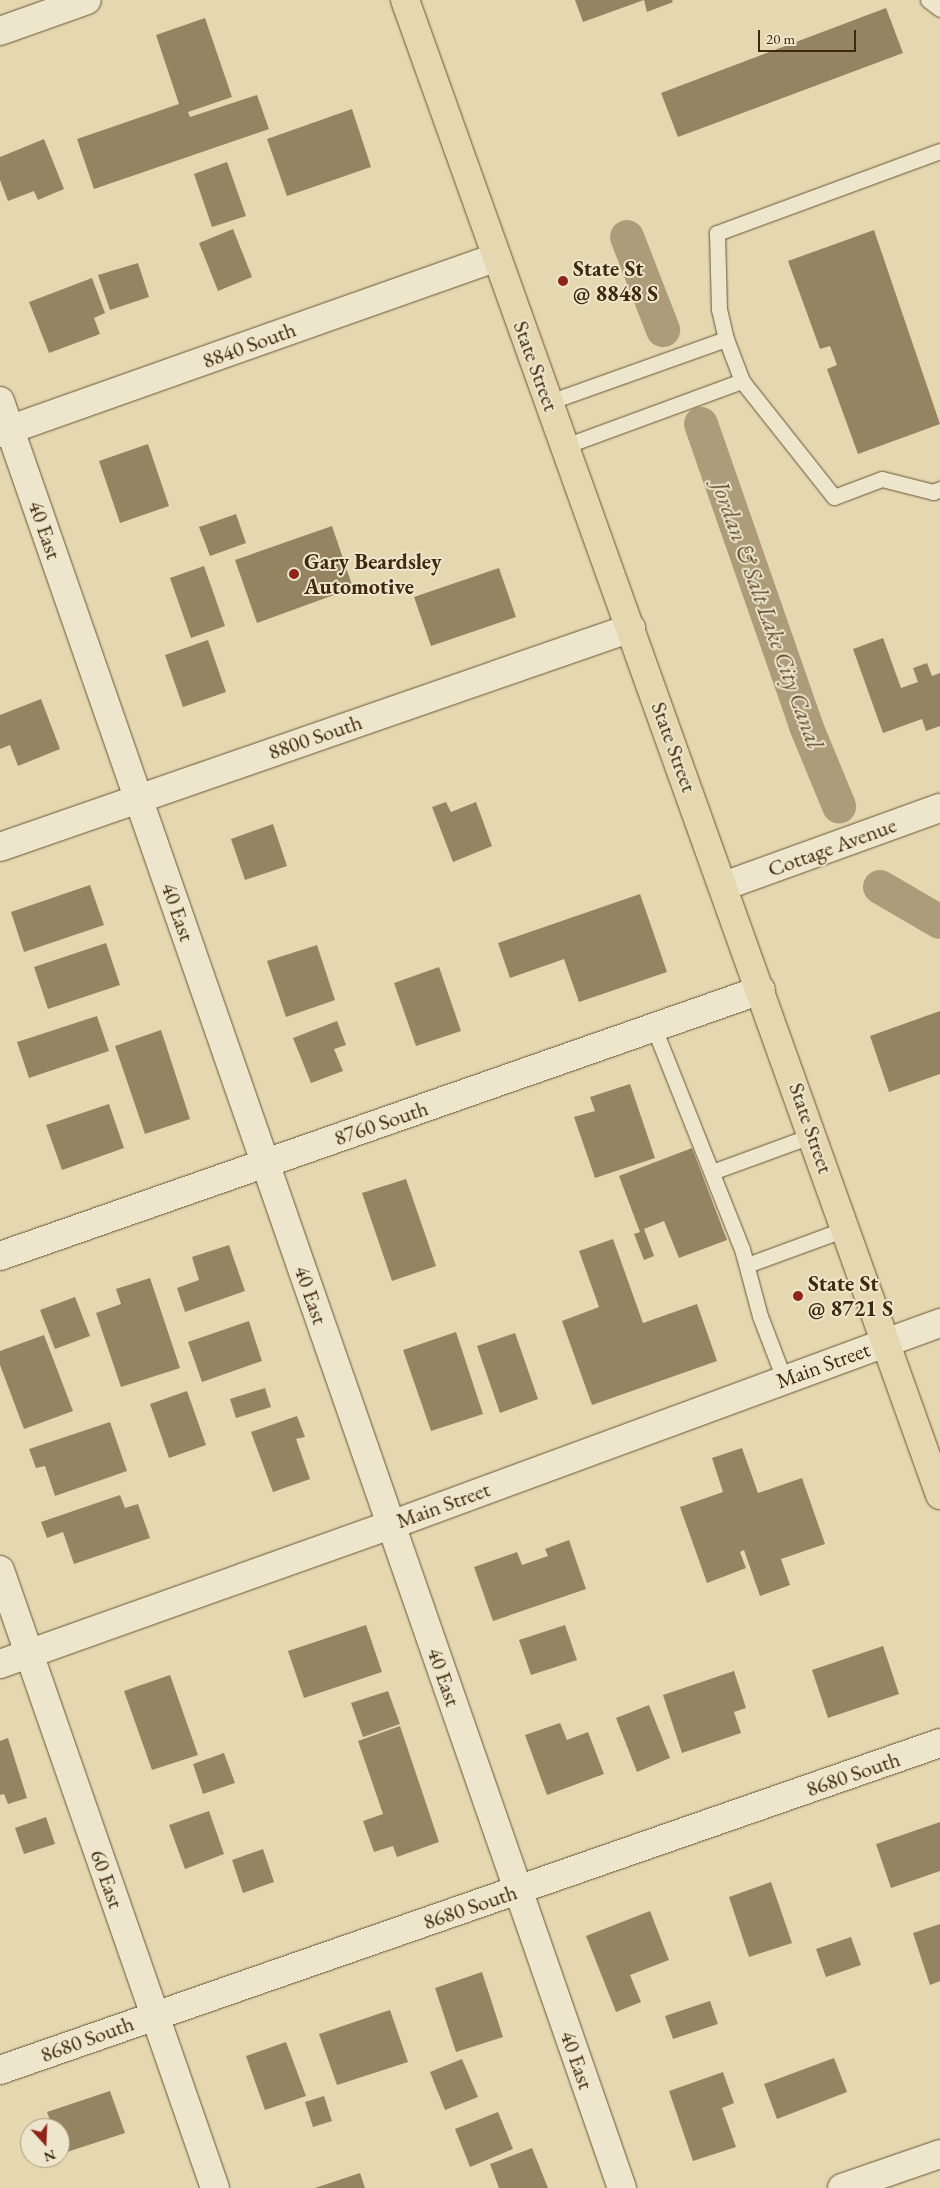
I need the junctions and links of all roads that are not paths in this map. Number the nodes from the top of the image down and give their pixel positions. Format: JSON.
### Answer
{"nodes":[{"id":1,"x":87,"y":0,"type":"edge"},
{"id":2,"x":405,"y":0,"type":"edge"},
{"id":3,"x":928,"y":0,"type":"edge"},
{"id":4,"x":940,"y":9,"type":"edge"},
{"id":5,"x":0,"y":31,"type":"edge"},
{"id":6,"x":940,"y":151,"type":"edge"},
{"id":7,"x":497,"y":257,"type":"junction"},
{"id":8,"x":726,"y":339,"type":"junction"},
{"id":9,"x":742,"y":381,"type":"junction"},
{"id":10,"x":0,"y":402,"type":"edge"},
{"id":11,"x":549,"y":402,"type":"junction"},
{"id":12,"x":5,"y":432,"type":"edge"},
{"id":13,"x":565,"y":446,"type":"junction"},
{"id":14,"x":940,"y":489,"type":"edge"},
{"id":15,"x":631,"y":628,"type":"junction"},
{"id":16,"x":138,"y":799,"type":"junction"},
{"id":17,"x":940,"y":808,"type":"edge"},
{"id":18,"x":0,"y":847,"type":"edge"},
{"id":19,"x":724,"y":886,"type":"junction"},
{"id":20,"x":762,"y":990,"type":"junction"},
{"id":21,"x":654,"y":1028,"type":"junction"},
{"id":22,"x":814,"y":1135,"type":"junction"},
{"id":23,"x":265,"y":1163,"type":"junction"},
{"id":24,"x":712,"y":1172,"type":"junction"},
{"id":25,"x":845,"y":1229,"type":"junction"},
{"id":26,"x":0,"y":1256,"type":"edge"},
{"id":27,"x":747,"y":1265,"type":"junction"},
{"id":28,"x":940,"y":1323,"type":"edge"},
{"id":29,"x":885,"y":1343,"type":"junction"},
{"id":30,"x":784,"y":1379,"type":"junction"},
{"id":31,"x":940,"y":1495,"type":"edge"},
{"id":32,"x":391,"y":1524,"type":"junction"},
{"id":33,"x":0,"y":1570,"type":"edge"},
{"id":34,"x":29,"y":1654,"type":"junction"},
{"id":35,"x":0,"y":1664,"type":"edge"},
{"id":36,"x":940,"y":1743,"type":"edge"},
{"id":37,"x":518,"y":1891,"type":"junction"},
{"id":38,"x":155,"y":2015,"type":"junction"},
{"id":39,"x":0,"y":2070,"type":"edge"},
{"id":40,"x":940,"y":2154,"type":"edge"},
{"id":41,"x":215,"y":2188,"type":"edge"},
{"id":42,"x":622,"y":2188,"type":"edge"},
{"id":43,"x":842,"y":2188,"type":"edge"}],
"edges":[{"from":1,"to":5,"type":"street"},
{"from":2,"to":7,"type":"main road","name":"State Street"},
{"from":3,"to":4,"type":"lane"},
{"from":6,"to":8,"type":"lane"},
{"from":7,"to":11,"type":"main road","name":"State Street"},
{"from":7,"to":12,"type":"street","name":"8840 South"},
{"from":8,"to":9,"type":"lane"},
{"from":8,"to":11,"type":"lane"},
{"from":9,"to":13,"type":"lane"},
{"from":9,"to":14,"type":"lane"},
{"from":10,"to":12,"type":"street","name":"40 East"},
{"from":11,"to":13,"type":"main road","name":"State Street"},
{"from":12,"to":16,"type":"street","name":"40 East"},
{"from":13,"to":15,"type":"main road","name":"State Street"},
{"from":15,"to":16,"type":"street","name":"8800 South"},
{"from":15,"to":19,"type":"main road","name":"State Street"},
{"from":16,"to":18,"type":"street","name":"8800 South"},
{"from":16,"to":23,"type":"street","name":"40 East"},
{"from":17,"to":19,"type":"street","name":"Cottage Avenue"},
{"from":19,"to":20,"type":"main road","name":"State Street"},
{"from":20,"to":21,"type":"street","name":"8760 South"},
{"from":20,"to":22,"type":"main road","name":"State Street"},
{"from":21,"to":23,"type":"street","name":"8760 South"},
{"from":21,"to":24,"type":"lane"},
{"from":22,"to":24,"type":"lane"},
{"from":22,"to":25,"type":"main road","name":"State Street"},
{"from":23,"to":26,"type":"street","name":"8760 South"},
{"from":23,"to":32,"type":"street","name":"40 East"},
{"from":24,"to":27,"type":"lane"},
{"from":25,"to":27,"type":"lane"},
{"from":25,"to":29,"type":"main road","name":"State Street"},
{"from":27,"to":30,"type":"lane"},
{"from":28,"to":29,"type":"street","name":"Main Street"},
{"from":29,"to":30,"type":"street","name":"Main Street"},
{"from":29,"to":31,"type":"main road","name":"State Street"},
{"from":30,"to":32,"type":"street","name":"Main Street"},
{"from":32,"to":34,"type":"street","name":"Main Street"},
{"from":32,"to":37,"type":"street","name":"40 East"},
{"from":33,"to":34,"type":"street","name":"60 East"},
{"from":34,"to":35,"type":"street","name":"Main Street"},
{"from":34,"to":38,"type":"street","name":"60 East"},
{"from":36,"to":37,"type":"street","name":"8680 South"},
{"from":37,"to":38,"type":"street","name":"8680 South"},
{"from":37,"to":42,"type":"street","name":"40 East"},
{"from":38,"to":39,"type":"street","name":"8680 South"},
{"from":38,"to":41,"type":"street","name":"60 East"},
{"from":40,"to":43,"type":"street"}]}
